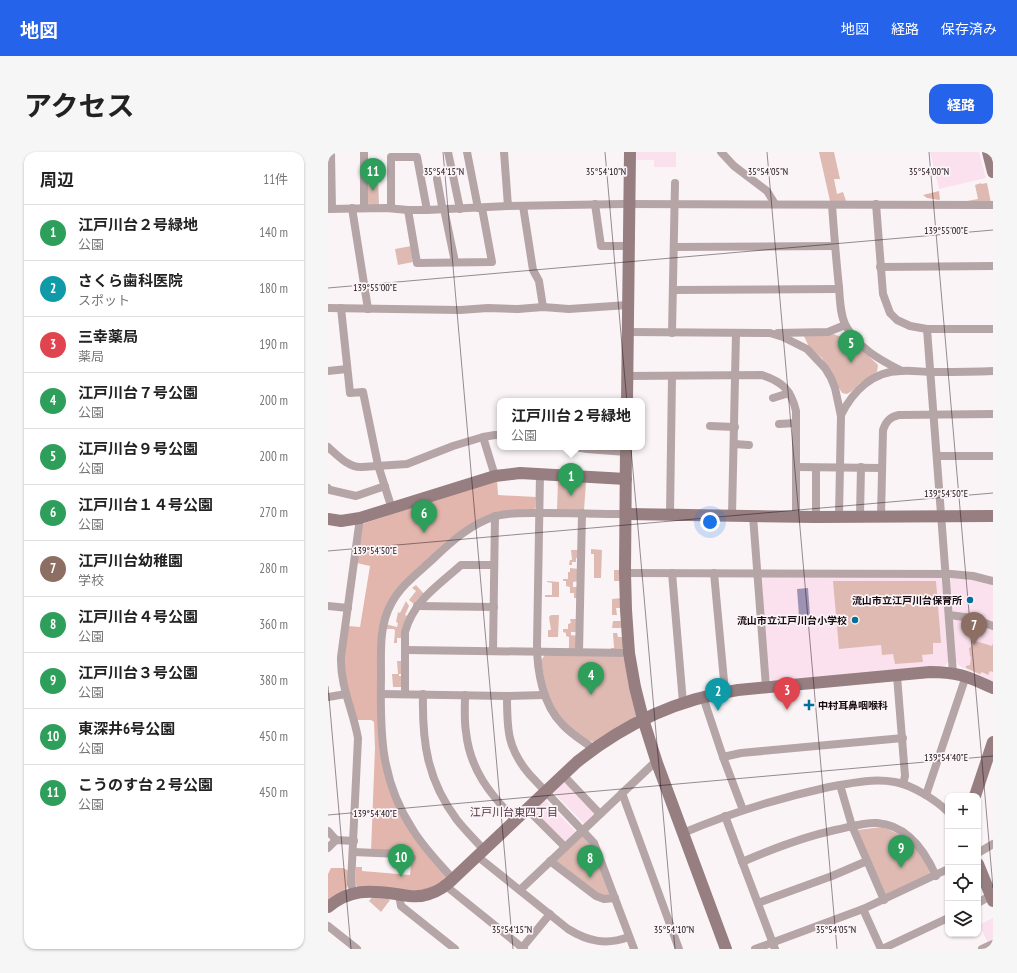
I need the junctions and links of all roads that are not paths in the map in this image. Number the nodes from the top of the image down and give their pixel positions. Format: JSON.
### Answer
{"nodes":[{"id":1,"x":331,"y":152,"type":"edge"},
{"id":2,"x":364,"y":152,"type":"edge"},
{"id":3,"x":448,"y":152,"type":"edge"},
{"id":4,"x":467,"y":152,"type":"edge"},
{"id":5,"x":504,"y":152,"type":"edge"},
{"id":6,"x":630,"y":152,"type":"edge"},
{"id":7,"x":721,"y":152,"type":"edge"},
{"id":8,"x":988,"y":152,"type":"edge"},
{"id":9,"x":993,"y":172,"type":"edge"},
{"id":10,"x":437,"y":179,"type":"dead end"},
{"id":11,"x":675,"y":183,"type":"dead end"},
{"id":12,"x":595,"y":204,"type":"junction"},
{"id":13,"x":629,"y":204,"type":"junction"},
{"id":14,"x":675,"y":204,"type":"junction"},
{"id":15,"x":775,"y":204,"type":"junction"},
{"id":16,"x":876,"y":204,"type":"junction"},
{"id":17,"x":832,"y":205,"type":"junction"},
{"id":18,"x":993,"y":205,"type":"edge"},
{"id":19,"x":508,"y":206,"type":"junction"},
{"id":20,"x":523,"y":206,"type":"junction"},
{"id":21,"x":352,"y":208,"type":"junction"},
{"id":22,"x":364,"y":208,"type":"junction"},
{"id":23,"x":391,"y":208,"type":"junction"},
{"id":24,"x":480,"y":208,"type":"junction"},
{"id":25,"x":330,"y":209,"type":"edge"},
{"id":26,"x":444,"y":209,"type":"junction"},
{"id":27,"x":460,"y":209,"type":"junction"},
{"id":28,"x":408,"y":210,"type":"junction"},
{"id":29,"x":427,"y":210,"type":"junction"},
{"id":30,"x":629,"y":246,"type":"junction"},
{"id":31,"x":835,"y":246,"type":"junction"},
{"id":32,"x":674,"y":247,"type":"junction"},
{"id":33,"x":455,"y":262,"type":"junction"},
{"id":34,"x":993,"y":266,"type":"edge"},
{"id":35,"x":880,"y":267,"type":"junction"},
{"id":36,"x":839,"y":289,"type":"junction"},
{"id":37,"x":674,"y":290,"type":"junction"},
{"id":38,"x":628,"y":306,"type":"junction"},
{"id":39,"x":544,"y":307,"type":"junction"},
{"id":40,"x":328,"y":308,"type":"edge"},
{"id":41,"x":341,"y":308,"type":"junction"},
{"id":42,"x":368,"y":308,"type":"junction"},
{"id":43,"x":845,"y":325,"type":"junction"},
{"id":44,"x":927,"y":329,"type":"junction"},
{"id":45,"x":993,"y":329,"type":"edge"},
{"id":46,"x":628,"y":332,"type":"junction"},
{"id":47,"x":672,"y":333,"type":"junction"},
{"id":48,"x":736,"y":333,"type":"junction"},
{"id":49,"x":770,"y":333,"type":"junction"},
{"id":50,"x":347,"y":369,"type":"junction"},
{"id":51,"x":900,"y":370,"type":"junction"},
{"id":52,"x":328,"y":371,"type":"edge"},
{"id":53,"x":931,"y":372,"type":"junction"},
{"id":54,"x":993,"y":372,"type":"edge"},
{"id":55,"x":628,"y":376,"type":"junction"},
{"id":56,"x":672,"y":376,"type":"junction"},
{"id":57,"x":736,"y":376,"type":"junction"},
{"id":58,"x":789,"y":393,"type":"junction"},
{"id":59,"x":627,"y":398,"type":"edge"},
{"id":60,"x":773,"y":398,"type":"dead end"},
{"id":61,"x":993,"y":414,"type":"edge"},
{"id":62,"x":934,"y":415,"type":"junction"},
{"id":63,"x":841,"y":416,"type":"junction"},
{"id":64,"x":796,"y":423,"type":"junction"},
{"id":65,"x":779,"y":424,"type":"dead end"},
{"id":66,"x":710,"y":426,"type":"dead end"},
{"id":67,"x":734,"y":427,"type":"junction"},
{"id":68,"x":497,"y":435,"type":"edge"},
{"id":69,"x":483,"y":437,"type":"junction"},
{"id":70,"x":734,"y":444,"type":"junction"},
{"id":71,"x":749,"y":445,"type":"dead end"},
{"id":72,"x":328,"y":447,"type":"edge"},
{"id":73,"x":626,"y":450,"type":"edge"},
{"id":74,"x":937,"y":456,"type":"junction"},
{"id":75,"x":993,"y":456,"type":"edge"},
{"id":76,"x":378,"y":465,"type":"junction"},
{"id":77,"x":796,"y":467,"type":"junction"},
{"id":78,"x":840,"y":467,"type":"junction"},
{"id":79,"x":861,"y":467,"type":"junction"},
{"id":80,"x":816,"y":468,"type":"junction"},
{"id":81,"x":882,"y":468,"type":"junction"},
{"id":82,"x":540,"y":474,"type":"junction"},
{"id":83,"x":495,"y":476,"type":"junction"},
{"id":84,"x":626,"y":479,"type":"junction"},
{"id":85,"x":385,"y":486,"type":"junction"},
{"id":86,"x":328,"y":488,"type":"edge"},
{"id":87,"x":392,"y":509,"type":"junction"},
{"id":88,"x":538,"y":513,"type":"junction"},
{"id":89,"x":582,"y":513,"type":"junction"},
{"id":90,"x":626,"y":514,"type":"junction"},
{"id":91,"x":670,"y":515,"type":"junction"},
{"id":92,"x":732,"y":515,"type":"junction"},
{"id":93,"x":941,"y":515,"type":"junction"},
{"id":94,"x":495,"y":516,"type":"junction"},
{"id":95,"x":753,"y":516,"type":"junction"},
{"id":96,"x":796,"y":516,"type":"junction"},
{"id":97,"x":816,"y":516,"type":"junction"},
{"id":98,"x":839,"y":516,"type":"junction"},
{"id":99,"x":860,"y":516,"type":"junction"},
{"id":100,"x":881,"y":516,"type":"junction"},
{"id":101,"x":993,"y":516,"type":"edge"},
{"id":102,"x":360,"y":518,"type":"junction"},
{"id":103,"x":328,"y":519,"type":"edge"},
{"id":104,"x":494,"y":565,"type":"junction"},
{"id":105,"x":624,"y":573,"type":"junction"},
{"id":106,"x":672,"y":573,"type":"junction"},
{"id":107,"x":714,"y":573,"type":"junction"},
{"id":108,"x":757,"y":573,"type":"junction"},
{"id":109,"x":946,"y":574,"type":"junction"},
{"id":110,"x":993,"y":581,"type":"edge"},
{"id":111,"x":328,"y":606,"type":"edge"},
{"id":112,"x":416,"y":606,"type":"junction"},
{"id":113,"x":494,"y":607,"type":"junction"},
{"id":114,"x":348,"y":608,"type":"junction"},
{"id":115,"x":949,"y":616,"type":"junction"},
{"id":116,"x":993,"y":626,"type":"edge"},
{"id":117,"x":406,"y":650,"type":"junction"},
{"id":118,"x":493,"y":651,"type":"junction"},
{"id":119,"x":537,"y":652,"type":"junction"},
{"id":120,"x":580,"y":652,"type":"junction"},
{"id":121,"x":629,"y":653,"type":"junction"},
{"id":122,"x":953,"y":673,"type":"junction"},
{"id":123,"x":897,"y":676,"type":"junction"},
{"id":124,"x":966,"y":676,"type":"junction"},
{"id":125,"x":766,"y":687,"type":"junction"},
{"id":126,"x":993,"y":688,"type":"edge"},
{"id":127,"x":724,"y":692,"type":"junction"},
{"id":128,"x":346,"y":694,"type":"junction"},
{"id":129,"x":381,"y":694,"type":"junction"},
{"id":130,"x":405,"y":694,"type":"junction"},
{"id":131,"x":423,"y":694,"type":"junction"},
{"id":132,"x":465,"y":695,"type":"junction"},
{"id":133,"x":544,"y":695,"type":"junction"},
{"id":134,"x":507,"y":696,"type":"junction"},
{"id":135,"x":328,"y":697,"type":"edge"},
{"id":136,"x":703,"y":697,"type":"junction"},
{"id":137,"x":683,"y":703,"type":"junction"},
{"id":138,"x":643,"y":719,"type":"junction"},
{"id":139,"x":902,"y":738,"type":"junction"},
{"id":140,"x":993,"y":742,"type":"edge"},
{"id":141,"x":594,"y":748,"type":"junction"},
{"id":142,"x":723,"y":757,"type":"junction"},
{"id":143,"x":657,"y":763,"type":"junction"},
{"id":144,"x":563,"y":775,"type":"junction"},
{"id":145,"x":903,"y":784,"type":"junction"},
{"id":146,"x":840,"y":785,"type":"junction"},
{"id":147,"x":545,"y":792,"type":"junction"},
{"id":148,"x":622,"y":793,"type":"junction"},
{"id":149,"x":976,"y":793,"type":"edge"},
{"id":150,"x":926,"y":795,"type":"junction"},
{"id":151,"x":527,"y":809,"type":"junction"},
{"id":152,"x":945,"y":809,"type":"edge"},
{"id":153,"x":743,"y":810,"type":"junction"},
{"id":154,"x":600,"y":814,"type":"junction"},
{"id":155,"x":725,"y":816,"type":"junction"},
{"id":156,"x":515,"y":820,"type":"junction"},
{"id":157,"x":852,"y":826,"type":"junction"},
{"id":158,"x":328,"y":831,"type":"edge"},
{"id":159,"x":582,"y":831,"type":"junction"},
{"id":160,"x":683,"y":833,"type":"junction"},
{"id":161,"x":336,"y":840,"type":"junction"},
{"id":162,"x":354,"y":841,"type":"junction"},
{"id":163,"x":993,"y":844,"type":"edge"},
{"id":164,"x":565,"y":847,"type":"junction"},
{"id":165,"x":328,"y":848,"type":"edge"},
{"id":166,"x":981,"y":851,"type":"edge"},
{"id":167,"x":353,"y":852,"type":"junction"},
{"id":168,"x":480,"y":853,"type":"junction"},
{"id":169,"x":412,"y":858,"type":"dead end"},
{"id":170,"x":550,"y":861,"type":"junction"},
{"id":171,"x":867,"y":861,"type":"junction"},
{"id":172,"x":742,"y":862,"type":"junction"},
{"id":173,"x":978,"y":865,"type":"edge"},
{"id":174,"x":945,"y":871,"type":"edge"},
{"id":175,"x":936,"y":876,"type":"junction"},
{"id":176,"x":449,"y":882,"type":"junction"},
{"id":177,"x":520,"y":890,"type":"junction"},
{"id":178,"x":354,"y":893,"type":"junction"},
{"id":179,"x":399,"y":895,"type":"junction"},
{"id":180,"x":992,"y":897,"type":"edge"},
{"id":181,"x":615,"y":898,"type":"junction"},
{"id":182,"x":884,"y":900,"type":"junction"},
{"id":183,"x":981,"y":902,"type":"edge"},
{"id":184,"x":758,"y":903,"type":"junction"},
{"id":185,"x":328,"y":907,"type":"edge"},
{"id":186,"x":863,"y":909,"type":"junction"},
{"id":187,"x":550,"y":914,"type":"junction"},
{"id":188,"x":945,"y":919,"type":"edge"},
{"id":189,"x":328,"y":926,"type":"edge"},
{"id":190,"x":629,"y":937,"type":"junction"},
{"id":191,"x":993,"y":944,"type":"edge"},
{"id":192,"x":774,"y":946,"type":"edge"},
{"id":193,"x":357,"y":949,"type":"edge"},
{"id":194,"x":455,"y":949,"type":"edge"},
{"id":195,"x":522,"y":949,"type":"edge"},
{"id":196,"x":634,"y":949,"type":"edge"},
{"id":197,"x":679,"y":949,"type":"edge"},
{"id":198,"x":726,"y":949,"type":"edge"},
{"id":199,"x":755,"y":949,"type":"edge"},
{"id":200,"x":881,"y":949,"type":"edge"},
{"id":201,"x":982,"y":949,"type":"edge"}],
"edges":[{"from":1,"to":25,"type":"street"},
{"from":2,"to":22,"type":"street"},
{"from":3,"to":27,"type":"street"},
{"from":4,"to":24,"type":"street"},
{"from":5,"to":19,"type":"street"},
{"from":6,"to":13,"type":"street"},
{"from":7,"to":15,"type":"street"},
{"from":8,"to":9,"type":"street"},
{"from":10,"to":26,"type":"street"},
{"from":11,"to":14,"type":"street"},
{"from":12,"to":13,"type":"street"},
{"from":12,"to":20,"type":"street"},
{"from":12,"to":30,"type":"street"},
{"from":13,"to":14,"type":"street"},
{"from":13,"to":30,"type":"street"},
{"from":14,"to":15,"type":"street"},
{"from":14,"to":32,"type":"street"},
{"from":15,"to":17,"type":"street"},
{"from":16,"to":17,"type":"street"},
{"from":16,"to":18,"type":"street"},
{"from":16,"to":35,"type":"street"},
{"from":17,"to":31,"type":"street"},
{"from":19,"to":20,"type":"street"},
{"from":19,"to":24,"type":"street"},
{"from":20,"to":39,"type":"street"},
{"from":21,"to":22,"type":"street"},
{"from":21,"to":25,"type":"street"},
{"from":21,"to":42,"type":"street"},
{"from":22,"to":23,"type":"street"},
{"from":23,"to":28,"type":"street"},
{"from":23,"to":29,"type":"street"},
{"from":24,"to":27,"type":"street"},
{"from":24,"to":33,"type":"street"},
{"from":26,"to":27,"type":"street"},
{"from":26,"to":29,"type":"street"},
{"from":26,"to":33,"type":"street"},
{"from":28,"to":29,"type":"street"},
{"from":28,"to":33,"type":"street"},
{"from":30,"to":38,"type":"street"},
{"from":31,"to":32,"type":"street"},
{"from":31,"to":36,"type":"street"},
{"from":32,"to":37,"type":"street"},
{"from":34,"to":35,"type":"street"},
{"from":35,"to":44,"type":"street"},
{"from":36,"to":37,"type":"street"},
{"from":36,"to":43,"type":"street"},
{"from":37,"to":47,"type":"street"},
{"from":38,"to":39,"type":"street"},
{"from":38,"to":46,"type":"street"},
{"from":39,"to":42,"type":"street"},
{"from":40,"to":41,"type":"street"},
{"from":41,"to":42,"type":"street"},
{"from":41,"to":50,"type":"street"},
{"from":43,"to":49,"type":"street"},
{"from":43,"to":51,"type":"street"},
{"from":44,"to":45,"type":"street"},
{"from":44,"to":53,"type":"street"},
{"from":46,"to":47,"type":"street"},
{"from":46,"to":55,"type":"street"},
{"from":47,"to":48,"type":"street"},
{"from":48,"to":49,"type":"street"},
{"from":48,"to":57,"type":"street"},
{"from":49,"to":63,"type":"street"},
{"from":50,"to":52,"type":"street"},
{"from":50,"to":76,"type":"street"},
{"from":51,"to":53,"type":"street"},
{"from":51,"to":63,"type":"street"},
{"from":53,"to":54,"type":"street"},
{"from":53,"to":62,"type":"street"},
{"from":55,"to":56,"type":"street"},
{"from":55,"to":59,"type":"street"},
{"from":56,"to":57,"type":"street"},
{"from":56,"to":91,"type":"street"},
{"from":57,"to":58,"type":"street"},
{"from":57,"to":67,"type":"street"},
{"from":58,"to":60,"type":"street"},
{"from":58,"to":64,"type":"street"},
{"from":61,"to":62,"type":"street"},
{"from":62,"to":74,"type":"street"},
{"from":62,"to":81,"type":"street"},
{"from":63,"to":78,"type":"street"},
{"from":64,"to":65,"type":"street"},
{"from":64,"to":77,"type":"street"},
{"from":66,"to":67,"type":"street"},
{"from":67,"to":70,"type":"street"},
{"from":68,"to":69,"type":"street"},
{"from":69,"to":76,"type":"street"},
{"from":69,"to":83,"type":"street"},
{"from":70,"to":71,"type":"street"},
{"from":70,"to":92,"type":"street"},
{"from":72,"to":76,"type":"street"},
{"from":73,"to":84,"type":"street"},
{"from":74,"to":75,"type":"street"},
{"from":74,"to":93,"type":"street"},
{"from":76,"to":85,"type":"street"},
{"from":77,"to":80,"type":"street"},
{"from":77,"to":96,"type":"street"},
{"from":78,"to":79,"type":"street"},
{"from":78,"to":80,"type":"street"},
{"from":78,"to":98,"type":"street"},
{"from":79,"to":81,"type":"street"},
{"from":79,"to":99,"type":"street"},
{"from":80,"to":97,"type":"street"},
{"from":81,"to":100,"type":"street"},
{"from":82,"to":83,"type":"street"},
{"from":82,"to":84,"type":"street"},
{"from":82,"to":88,"type":"street"},
{"from":83,"to":87,"type":"street"},
{"from":84,"to":90,"type":"street"},
{"from":85,"to":86,"type":"street"},
{"from":85,"to":87,"type":"street"},
{"from":87,"to":102,"type":"street"},
{"from":88,"to":89,"type":"street"},
{"from":88,"to":94,"type":"street"},
{"from":88,"to":119,"type":"street"},
{"from":89,"to":90,"type":"street"},
{"from":89,"to":120,"type":"street"},
{"from":90,"to":91,"type":"street"},
{"from":90,"to":105,"type":"street"},
{"from":91,"to":92,"type":"street"},
{"from":92,"to":95,"type":"street"},
{"from":93,"to":100,"type":"street"},
{"from":93,"to":101,"type":"street"},
{"from":93,"to":109,"type":"street"},
{"from":94,"to":104,"type":"street"},
{"from":94,"to":129,"type":"street"},
{"from":95,"to":96,"type":"street"},
{"from":95,"to":108,"type":"street"},
{"from":96,"to":97,"type":"street"},
{"from":97,"to":98,"type":"street"},
{"from":98,"to":99,"type":"street"},
{"from":99,"to":100,"type":"street"},
{"from":102,"to":103,"type":"street"},
{"from":102,"to":114,"type":"street"},
{"from":104,"to":112,"type":"street"},
{"from":104,"to":113,"type":"street"},
{"from":105,"to":106,"type":"street"},
{"from":105,"to":121,"type":"street"},
{"from":106,"to":107,"type":"street"},
{"from":106,"to":137,"type":"street"},
{"from":107,"to":108,"type":"street"},
{"from":107,"to":127,"type":"street"},
{"from":108,"to":109,"type":"street"},
{"from":108,"to":125,"type":"street"},
{"from":109,"to":110,"type":"street"},
{"from":109,"to":115,"type":"street"},
{"from":111,"to":114,"type":"street"},
{"from":112,"to":113,"type":"street"},
{"from":112,"to":117,"type":"street"},
{"from":113,"to":118,"type":"street"},
{"from":114,"to":128,"type":"street"},
{"from":115,"to":116,"type":"street"},
{"from":115,"to":122,"type":"street"},
{"from":117,"to":118,"type":"street"},
{"from":117,"to":130,"type":"street"},
{"from":118,"to":119,"type":"street"},
{"from":119,"to":120,"type":"street"},
{"from":119,"to":133,"type":"street"},
{"from":120,"to":121,"type":"street"},
{"from":121,"to":138,"type":"street"},
{"from":122,"to":123,"type":"street"},
{"from":122,"to":124,"type":"street"},
{"from":123,"to":125,"type":"street"},
{"from":123,"to":139,"type":"street"},
{"from":124,"to":126,"type":"street"},
{"from":124,"to":150,"type":"street"},
{"from":125,"to":127,"type":"street"},
{"from":127,"to":136,"type":"street"},
{"from":128,"to":135,"type":"street"},
{"from":128,"to":162,"type":"street"},
{"from":129,"to":130,"type":"street"},
{"from":129,"to":176,"type":"street"},
{"from":130,"to":131,"type":"street"},
{"from":131,"to":132,"type":"street"},
{"from":131,"to":168,"type":"street"},
{"from":132,"to":134,"type":"street"},
{"from":132,"to":156,"type":"street"},
{"from":133,"to":134,"type":"street"},
{"from":133,"to":141,"type":"street"},
{"from":134,"to":147,"type":"street"},
{"from":136,"to":137,"type":"street"},
{"from":136,"to":142,"type":"street"},
{"from":137,"to":138,"type":"street"},
{"from":138,"to":141,"type":"street"},
{"from":138,"to":143,"type":"street"},
{"from":139,"to":142,"type":"street"},
{"from":139,"to":145,"type":"street"},
{"from":140,"to":149,"type":"street"},
{"from":141,"to":144,"type":"street"},
{"from":142,"to":153,"type":"street"},
{"from":143,"to":148,"type":"street"},
{"from":143,"to":160,"type":"street"},
{"from":144,"to":147,"type":"street"},
{"from":144,"to":154,"type":"street"},
{"from":145,"to":146,"type":"street"},
{"from":145,"to":150,"type":"street"},
{"from":146,"to":153,"type":"street"},
{"from":146,"to":157,"type":"street"},
{"from":147,"to":151,"type":"street"},
{"from":147,"to":159,"type":"street"},
{"from":148,"to":154,"type":"street"},
{"from":148,"to":197,"type":"street"},
{"from":150,"to":152,"type":"street"},
{"from":151,"to":156,"type":"street"},
{"from":151,"to":164,"type":"street"},
{"from":153,"to":155,"type":"street"},
{"from":154,"to":159,"type":"street"},
{"from":155,"to":160,"type":"street"},
{"from":155,"to":172,"type":"street"},
{"from":156,"to":168,"type":"street"},
{"from":157,"to":171,"type":"street"},
{"from":157,"to":172,"type":"street"},
{"from":157,"to":175,"type":"street"},
{"from":158,"to":161,"type":"street"},
{"from":159,"to":164,"type":"street"},
{"from":159,"to":181,"type":"street"},
{"from":160,"to":198,"type":"street"},
{"from":161,"to":162,"type":"street"},
{"from":161,"to":165,"type":"street"},
{"from":162,"to":167,"type":"street"},
{"from":163,"to":166,"type":"street"},
{"from":164,"to":170,"type":"street"},
{"from":167,"to":169,"type":"street"},
{"from":167,"to":178,"type":"street"},
{"from":168,"to":176,"type":"street"},
{"from":168,"to":177,"type":"street"},
{"from":170,"to":177,"type":"street"},
{"from":170,"to":181,"type":"street"},
{"from":171,"to":182,"type":"street"},
{"from":171,"to":184,"type":"street"},
{"from":172,"to":184,"type":"street"},
{"from":173,"to":180,"type":"street"},
{"from":174,"to":175,"type":"street"},
{"from":175,"to":182,"type":"street"},
{"from":176,"to":179,"type":"street"},
{"from":176,"to":195,"type":"street"},
{"from":177,"to":187,"type":"street"},
{"from":178,"to":179,"type":"street"},
{"from":178,"to":185,"type":"street"},
{"from":179,"to":194,"type":"street"},
{"from":180,"to":183,"type":"street"},
{"from":181,"to":190,"type":"street"},
{"from":182,"to":186,"type":"street"},
{"from":184,"to":192,"type":"street"},
{"from":186,"to":192,"type":"street"},
{"from":186,"to":200,"type":"street"},
{"from":187,"to":190,"type":"street"},
{"from":187,"to":195,"type":"street"},
{"from":188,"to":200,"type":"street"},
{"from":189,"to":193,"type":"street"},
{"from":190,"to":196,"type":"street"},
{"from":191,"to":201,"type":"street"},
{"from":192,"to":199,"type":"street"}]}
